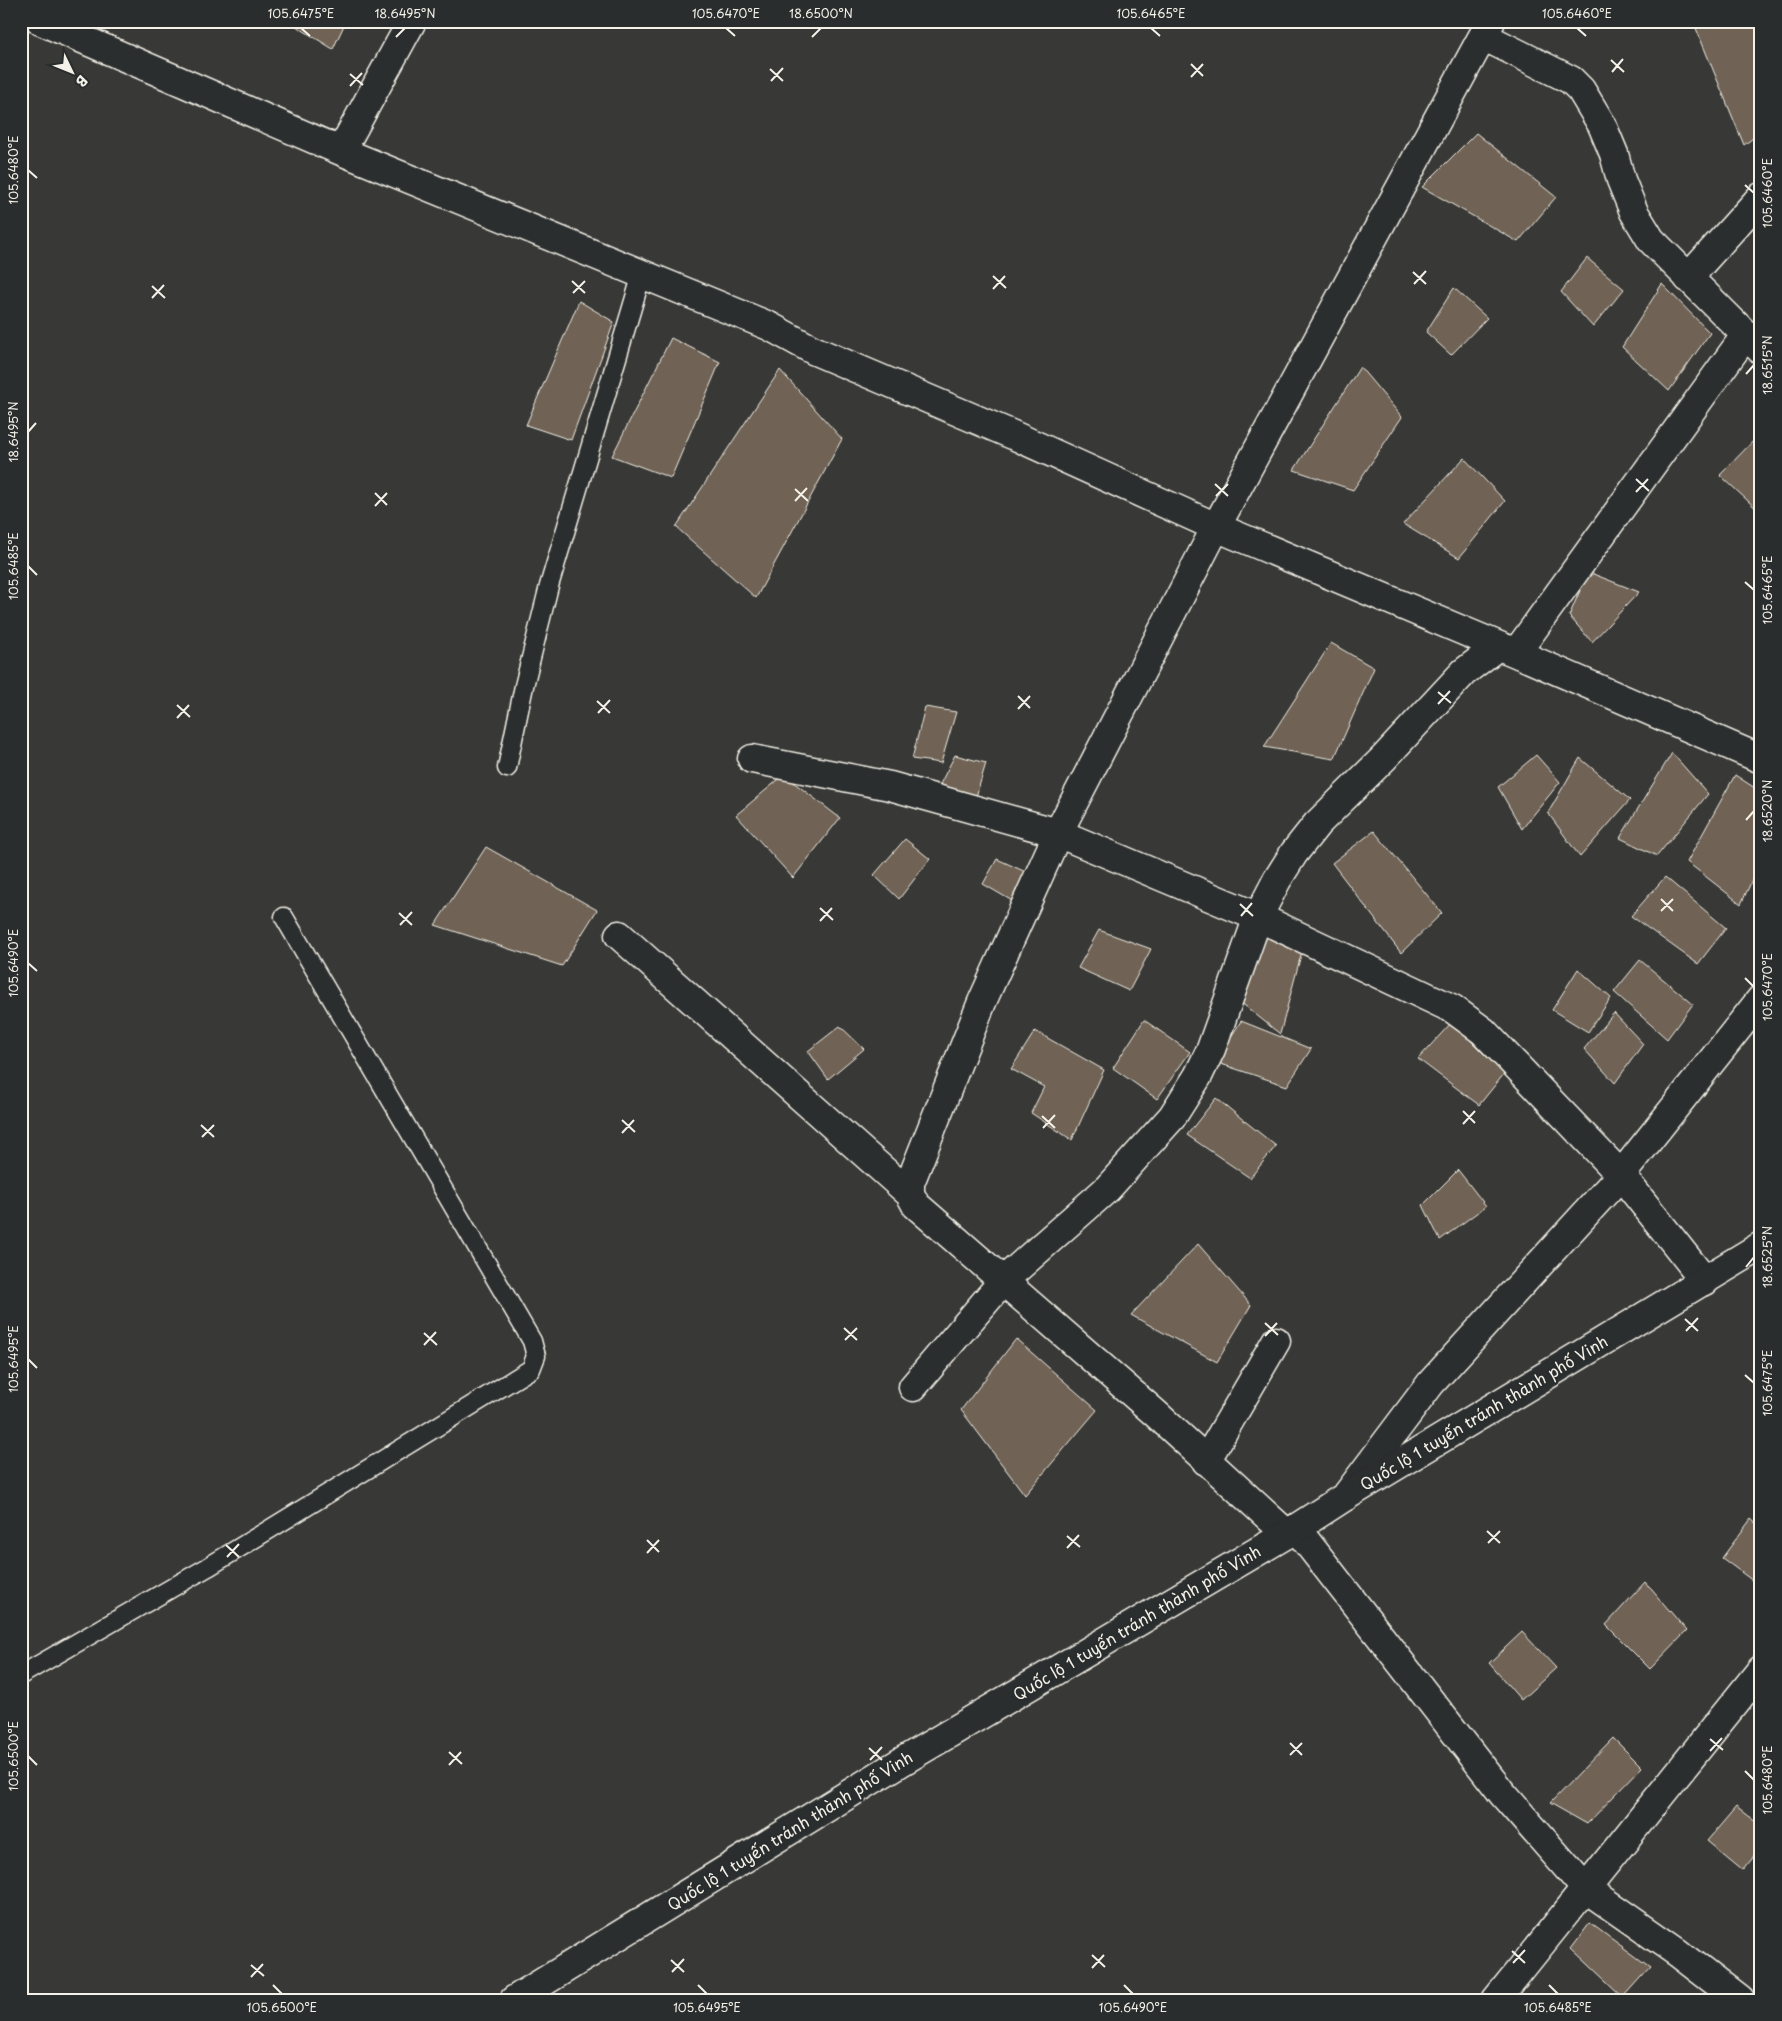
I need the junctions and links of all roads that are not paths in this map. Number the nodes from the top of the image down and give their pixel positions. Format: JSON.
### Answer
{"nodes":[{"id":1,"x":41,"y":21,"type":"edge"},
{"id":2,"x":412,"y":21,"type":"edge"},
{"id":3,"x":1487,"y":28,"type":"edge"},
{"id":4,"x":341,"y":152,"type":"junction"},
{"id":5,"x":1761,"y":197,"type":"edge"},
{"id":6,"x":642,"y":274,"type":"junction"},
{"id":7,"x":1688,"y":278,"type":"junction"},
{"id":8,"x":1753,"y":343,"type":"edge"},
{"id":9,"x":1216,"y":527,"type":"junction"},
{"id":10,"x":1507,"y":650,"type":"junction"},
{"id":11,"x":752,"y":759,"type":"dead end"},
{"id":12,"x":1761,"y":760,"type":"edge"},
{"id":13,"x":508,"y":768,"type":"dead end"},
{"id":14,"x":1058,"y":833,"type":"junction"},
{"id":15,"x":284,"y":917,"type":"dead end"},
{"id":16,"x":1258,"y":917,"type":"junction"},
{"id":17,"x":619,"y":935,"type":"dead end"},
{"id":18,"x":1761,"y":999,"type":"edge"},
{"id":19,"x":1622,"y":1175,"type":"junction"},
{"id":20,"x":910,"y":1194,"type":"junction"},
{"id":21,"x":1761,"y":1246,"type":"edge"},
{"id":22,"x":1705,"y":1280,"type":"junction"},
{"id":23,"x":1002,"y":1281,"type":"junction"},
{"id":24,"x":1276,"y":1341,"type":"dead end"},
{"id":25,"x":913,"y":1387,"type":"dead end"},
{"id":26,"x":1206,"y":1461,"type":"junction"},
{"id":27,"x":1346,"y":1496,"type":"junction"},
{"id":28,"x":1292,"y":1531,"type":"junction"},
{"id":29,"x":1761,"y":1670,"type":"edge"},
{"id":30,"x":21,"y":1675,"type":"edge"},
{"id":31,"x":1585,"y":1888,"type":"junction"},
{"id":32,"x":514,"y":2000,"type":"edge"},
{"id":33,"x":1496,"y":2000,"type":"edge"},
{"id":34,"x":1739,"y":2000,"type":"edge"}],
"edges":[{"from":1,"to":4,"type":"main road"},
{"from":2,"to":4,"type":"main road"},
{"from":3,"to":7,"type":"main road"},
{"from":3,"to":9,"type":"main road"},
{"from":4,"to":6,"type":"main road"},
{"from":5,"to":7,"type":"main road"},
{"from":6,"to":9,"type":"main road"},
{"from":6,"to":13,"type":"lane"},
{"from":7,"to":8,"type":"main road"},
{"from":8,"to":10,"type":"main road"},
{"from":9,"to":10,"type":"main road"},
{"from":9,"to":14,"type":"main road"},
{"from":10,"to":12,"type":"main road"},
{"from":10,"to":16,"type":"main road"},
{"from":11,"to":14,"type":"main road"},
{"from":14,"to":16,"type":"main road"},
{"from":14,"to":20,"type":"main road"},
{"from":15,"to":30,"type":"lane"},
{"from":16,"to":19,"type":"main road"},
{"from":16,"to":23,"type":"main road"},
{"from":17,"to":20,"type":"main road"},
{"from":18,"to":19,"type":"main road"},
{"from":19,"to":22,"type":"main road"},
{"from":19,"to":27,"type":"main road"},
{"from":20,"to":23,"type":"main road"},
{"from":21,"to":22,"type":"main road","name":"Quốc lộ 1 tuyến tránh thành phố Vinh"},
{"from":22,"to":27,"type":"main road","name":"Quốc lộ 1 tuyến tránh thành phố Vinh"},
{"from":23,"to":25,"type":"main road"},
{"from":23,"to":26,"type":"main road"},
{"from":24,"to":26,"type":"main road"},
{"from":26,"to":28,"type":"main road"},
{"from":27,"to":28,"type":"main road","name":"Quốc lộ 1 tuyến tránh thành phố Vinh"},
{"from":28,"to":31,"type":"main road"},
{"from":28,"to":32,"type":"main road","name":"Quốc lộ 1 tuyến tránh thành phố Vinh"},
{"from":29,"to":31,"type":"main road"},
{"from":31,"to":33,"type":"main road"},
{"from":31,"to":34,"type":"main road"}]}
